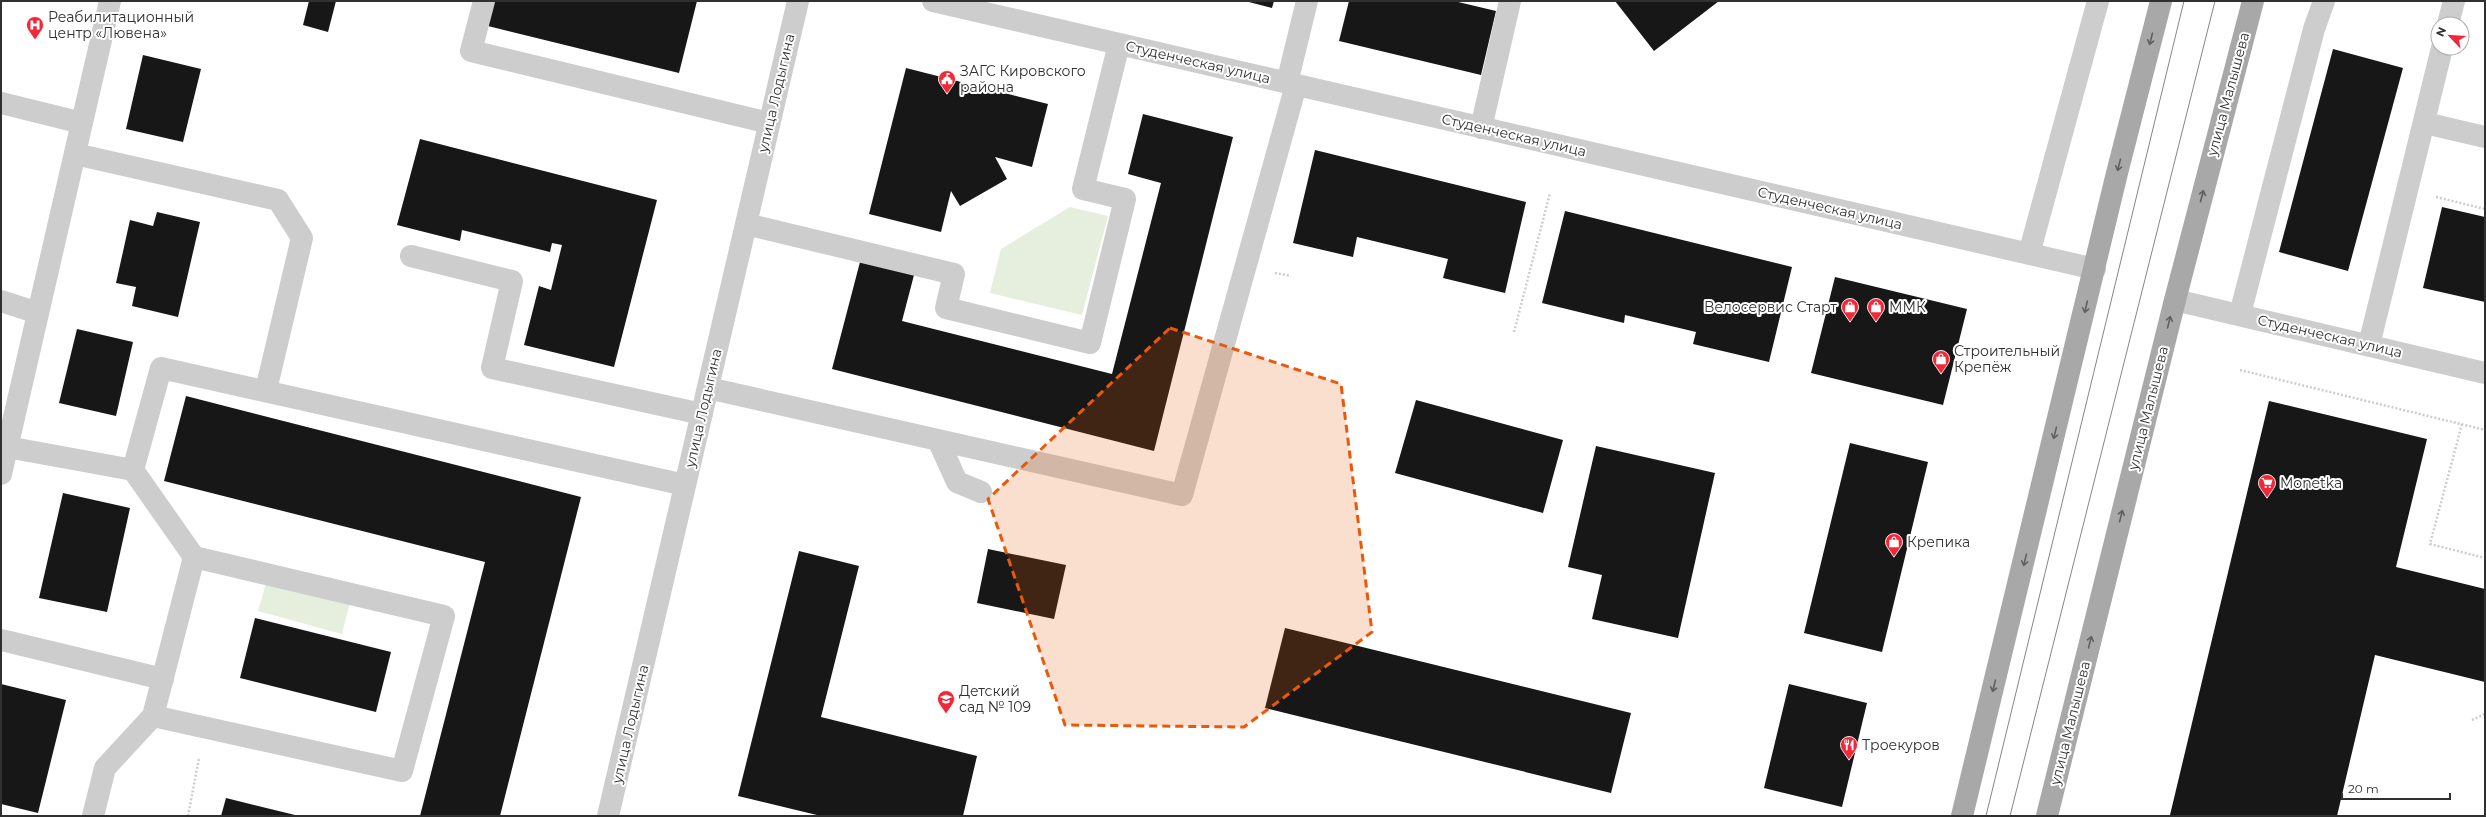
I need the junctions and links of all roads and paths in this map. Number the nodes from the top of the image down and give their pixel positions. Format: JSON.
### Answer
{"nodes":[{"id":1,"x":110,"y":1,"type":"edge"},
{"id":2,"x":484,"y":1,"type":"edge"},
{"id":3,"x":798,"y":1,"type":"edge"},
{"id":4,"x":933,"y":1,"type":"edge"},
{"id":5,"x":1307,"y":1,"type":"edge"},
{"id":6,"x":1510,"y":1,"type":"edge"},
{"id":7,"x":2098,"y":1,"type":"edge"},
{"id":8,"x":2161,"y":1,"type":"edge"},
{"id":9,"x":2253,"y":1,"type":"edge"},
{"id":10,"x":2324,"y":1,"type":"edge"},
{"id":11,"x":2454,"y":1,"type":"edge"},
{"id":12,"x":2450,"y":16,"type":"edge"},
{"id":13,"x":1119,"y":44,"type":"junction"},
{"id":14,"x":2440,"y":56,"type":"edge"},
{"id":15,"x":1292,"y":84,"type":"junction"},
{"id":16,"x":1,"y":103,"type":"edge"},
{"id":17,"x":82,"y":123,"type":"junction"},
{"id":18,"x":769,"y":123,"type":"junction"},
{"id":19,"x":2425,"y":123,"type":"junction"},
{"id":20,"x":1481,"y":128,"type":"junction"},
{"id":21,"x":2485,"y":136,"type":"edge"},
{"id":22,"x":75,"y":154,"type":"junction"},
{"id":23,"x":1550,"y":194,"type":"dead end"},
{"id":24,"x":2430,"y":196,"type":"dead end"},
{"id":25,"x":2485,"y":209,"type":"edge"},
{"id":26,"x":746,"y":224,"type":"junction"},
{"id":27,"x":2029,"y":254,"type":"junction"},
{"id":28,"x":412,"y":256,"type":"dead end"},
{"id":29,"x":2095,"y":269,"type":"junction"},
{"id":30,"x":2175,"y":300,"type":"junction"},
{"id":31,"x":1,"y":301,"type":"edge"},
{"id":32,"x":38,"y":313,"type":"junction"},
{"id":33,"x":2240,"y":314,"type":"junction"},
{"id":34,"x":1514,"y":332,"type":"dead end"},
{"id":35,"x":2369,"y":345,"type":"junction"},
{"id":36,"x":2240,"y":370,"type":"dead end"},
{"id":37,"x":2485,"y":373,"type":"edge"},
{"id":38,"x":708,"y":388,"type":"junction"},
{"id":39,"x":266,"y":390,"type":"junction"},
{"id":40,"x":702,"y":414,"type":"junction"},
{"id":41,"x":2462,"y":424,"type":"junction"},
{"id":42,"x":2485,"y":430,"type":"edge"},
{"id":43,"x":938,"y":440,"type":"junction"},
{"id":44,"x":7,"y":447,"type":"junction"},
{"id":45,"x":133,"y":470,"type":"junction"},
{"id":46,"x":1,"y":474,"type":"edge"},
{"id":47,"x":685,"y":485,"type":"junction"},
{"id":48,"x":981,"y":492,"type":"dead end"},
{"id":49,"x":194,"y":556,"type":"junction"},
{"id":50,"x":2485,"y":558,"type":"edge"},
{"id":51,"x":1,"y":640,"type":"edge"},
{"id":52,"x":163,"y":679,"type":"junction"},
{"id":53,"x":2485,"y":714,"type":"edge"},
{"id":54,"x":153,"y":716,"type":"junction"},
{"id":55,"x":2472,"y":720,"type":"dead end"},
{"id":56,"x":205,"y":729,"type":"junction"},
{"id":57,"x":93,"y":816,"type":"edge"},
{"id":58,"x":188,"y":816,"type":"edge"},
{"id":59,"x":608,"y":816,"type":"edge"},
{"id":60,"x":1962,"y":816,"type":"edge"},
{"id":61,"x":2048,"y":816,"type":"edge"}],
"edges":[{"from":1,"to":17,"type":"street"},
{"from":2,"to":18,"type":"street"},
{"from":3,"to":18,"type":"street","name":"улица Лодыгина"},
{"from":4,"to":13,"type":"street","name":"Студенческая улица"},
{"from":5,"to":15,"type":"street"},
{"from":6,"to":20,"type":"street"},
{"from":7,"to":27,"type":"street"},
{"from":8,"to":29,"type":"main road","one_way":true},
{"from":30,"to":9,"type":"main road","name":"улица Малышева","one_way":true},
{"from":10,"to":33,"type":"street"},
{"from":11,"to":12,"type":"street"},
{"from":13,"to":15,"type":"street","name":"Студенческая улица"},
{"from":13,"to":26,"type":"street"},
{"from":14,"to":19,"type":"street"},
{"from":15,"to":20,"type":"street","name":"Студенческая улица"},
{"from":15,"to":43,"type":"street"},
{"from":16,"to":17,"type":"street"},
{"from":17,"to":22,"type":"street"},
{"from":18,"to":26,"type":"street","name":"улица Лодыгина"},
{"from":19,"to":21,"type":"street"},
{"from":19,"to":35,"type":"street"},
{"from":20,"to":27,"type":"street","name":"Студенческая улица"},
{"from":22,"to":32,"type":"street"},
{"from":22,"to":39,"type":"street"},
{"from":23,"to":34,"type":"path"},
{"from":24,"to":25,"type":"path"},
{"from":26,"to":38,"type":"street","name":"улица Лодыгина"},
{"from":27,"to":29,"type":"street","name":"Студенческая улица"},
{"from":28,"to":40,"type":"street"},
{"from":29,"to":60,"type":"main road","one_way":true},
{"from":30,"to":33,"type":"street","name":"Студенческая улица"},
{"from":61,"to":30,"type":"main road","name":"улица Малышева","one_way":true},
{"from":31,"to":32,"type":"street"},
{"from":32,"to":44,"type":"street"},
{"from":33,"to":35,"type":"street","name":"Студенческая улица"},
{"from":35,"to":37,"type":"street","name":"Студенческая улица"},
{"from":36,"to":41,"type":"path"},
{"from":38,"to":40,"type":"street","name":"улица Лодыгина"},
{"from":38,"to":43,"type":"street"},
{"from":39,"to":45,"type":"street"},
{"from":39,"to":47,"type":"street"},
{"from":40,"to":47,"type":"street","name":"улица Лодыгина"},
{"from":41,"to":42,"type":"path"},
{"from":41,"to":50,"type":"path"},
{"from":43,"to":48,"type":"street"},
{"from":44,"to":45,"type":"street"},
{"from":44,"to":46,"type":"street"},
{"from":45,"to":49,"type":"street"},
{"from":47,"to":59,"type":"street","name":"улица Лодыгина"},
{"from":49,"to":52,"type":"street"},
{"from":49,"to":56,"type":"street"},
{"from":51,"to":52,"type":"street"},
{"from":52,"to":54,"type":"street"},
{"from":53,"to":55,"type":"path"},
{"from":54,"to":56,"type":"street"},
{"from":54,"to":57,"type":"street"},
{"from":56,"to":58,"type":"path"}]}
